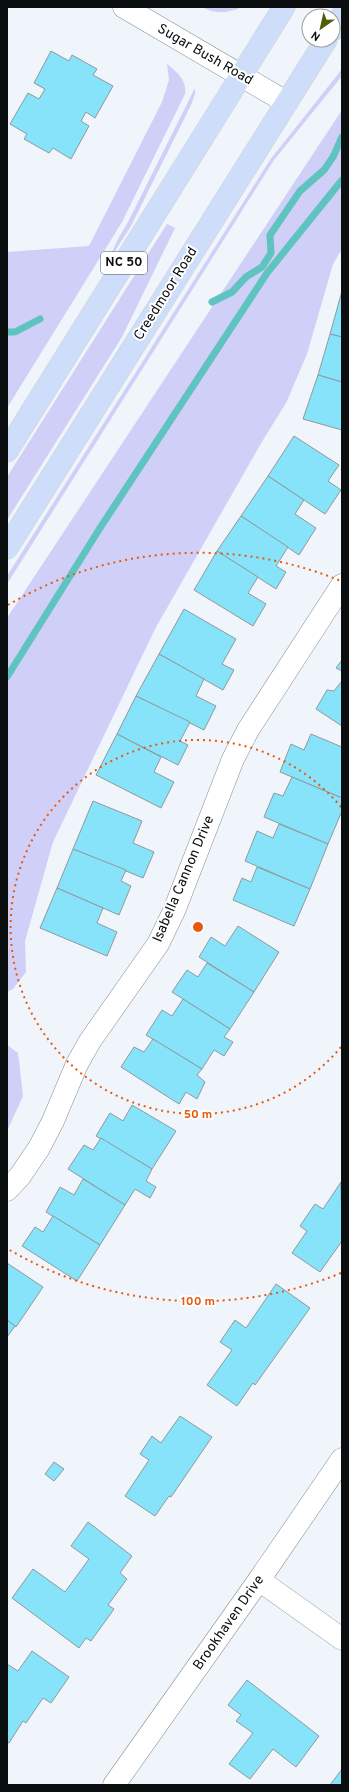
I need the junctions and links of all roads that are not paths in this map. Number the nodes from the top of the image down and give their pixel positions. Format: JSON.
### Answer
{"nodes":[{"id":1,"x":124,"y":7,"type":"edge"},
{"id":2,"x":284,"y":7,"type":"edge"},
{"id":3,"x":321,"y":48,"type":"edge"},
{"id":4,"x":241,"y":76,"type":"junction"},
{"id":5,"x":286,"y":102,"type":"junction"},
{"id":6,"x":7,"y":451,"type":"edge"},
{"id":7,"x":7,"y":548,"type":"edge"},
{"id":8,"x":342,"y":584,"type":"edge"},
{"id":9,"x":7,"y":1190,"type":"edge"},
{"id":10,"x":342,"y":1459,"type":"edge"},
{"id":11,"x":259,"y":1580,"type":"junction"},
{"id":12,"x":342,"y":1639,"type":"edge"},
{"id":13,"x":114,"y":1785,"type":"edge"}],
"edges":[{"from":1,"to":4,"type":"street","name":"Sugar Bush Road"},
{"from":2,"to":4,"type":"main road","number":"NC 50"},
{"from":3,"to":5,"type":"main road","name":"Creedmoor Road"},
{"from":4,"to":5,"type":"street","name":"Sugar Bush Road"},
{"from":4,"to":6,"type":"main road","number":"NC 50"},
{"from":5,"to":7,"type":"main road","name":"Creedmoor Road"},
{"from":8,"to":9,"type":"street","name":"Isabella Cannon Drive"},
{"from":10,"to":11,"type":"street","name":"Brookhaven Drive"},
{"from":11,"to":12,"type":"street"},
{"from":11,"to":13,"type":"street","name":"Brookhaven Drive"}]}
